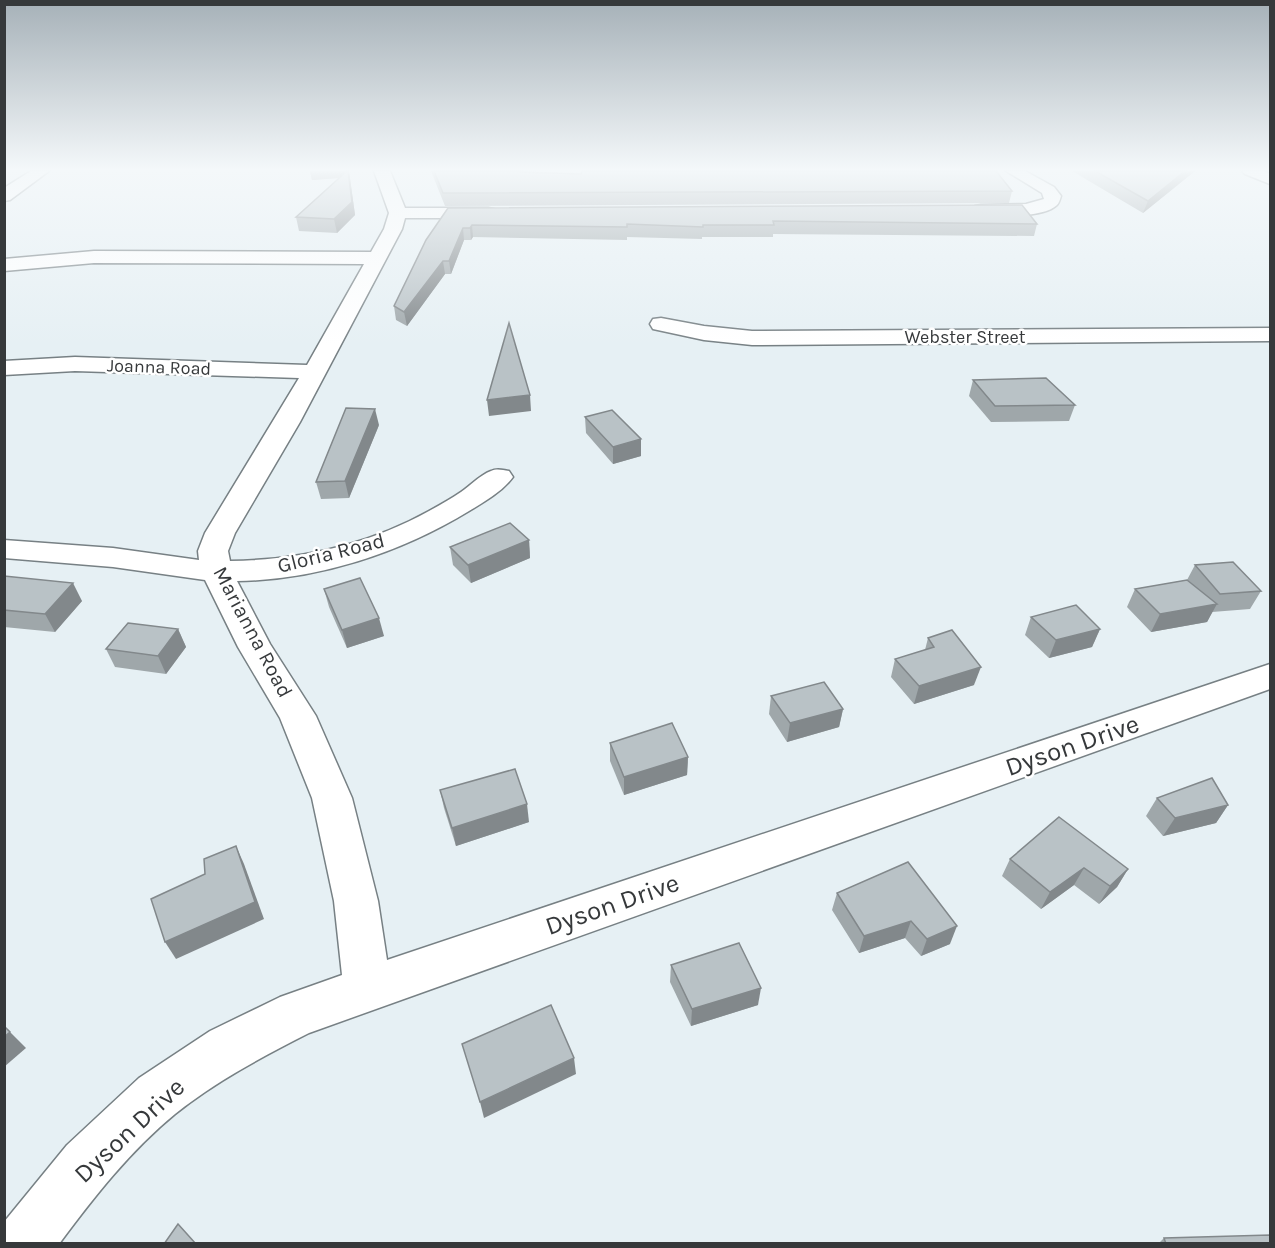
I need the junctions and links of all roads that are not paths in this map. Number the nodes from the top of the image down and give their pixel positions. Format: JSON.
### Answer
{"nodes":[{"id":1,"x":393,"y":229,"type":"edge"},
{"id":2,"x":376,"y":258,"type":"junction"},
{"id":3,"x":4,"y":265,"type":"edge"},
{"id":4,"x":661,"y":324,"type":"dead end"},
{"id":5,"x":1270,"y":335,"type":"edge"},
{"id":6,"x":4,"y":368,"type":"edge"},
{"id":7,"x":314,"y":372,"type":"junction"},
{"id":8,"x":499,"y":477,"type":"dead end"},
{"id":9,"x":4,"y":549,"type":"edge"},
{"id":10,"x":216,"y":571,"type":"junction"},
{"id":11,"x":1270,"y":676,"type":"edge"},
{"id":12,"x":367,"y":988,"type":"junction"},
{"id":13,"x":23,"y":1244,"type":"edge"}],
"edges":[{"from":1,"to":2,"type":"street","name":"Marianna Road"},
{"from":2,"to":3,"type":"street"},
{"from":2,"to":7,"type":"street","name":"Marianna Road"},
{"from":4,"to":5,"type":"street","name":"Webster Street"},
{"from":6,"to":7,"type":"street","name":"Joanna Road"},
{"from":7,"to":10,"type":"street","name":"Marianna Road"},
{"from":8,"to":10,"type":"street","name":"Gloria Road"},
{"from":9,"to":10,"type":"street","name":"Gloria Road"},
{"from":10,"to":12,"type":"street","name":"Marianna Road"},
{"from":11,"to":12,"type":"street","name":"Dyson Drive"},
{"from":12,"to":13,"type":"street","name":"Dyson Drive"}]}
